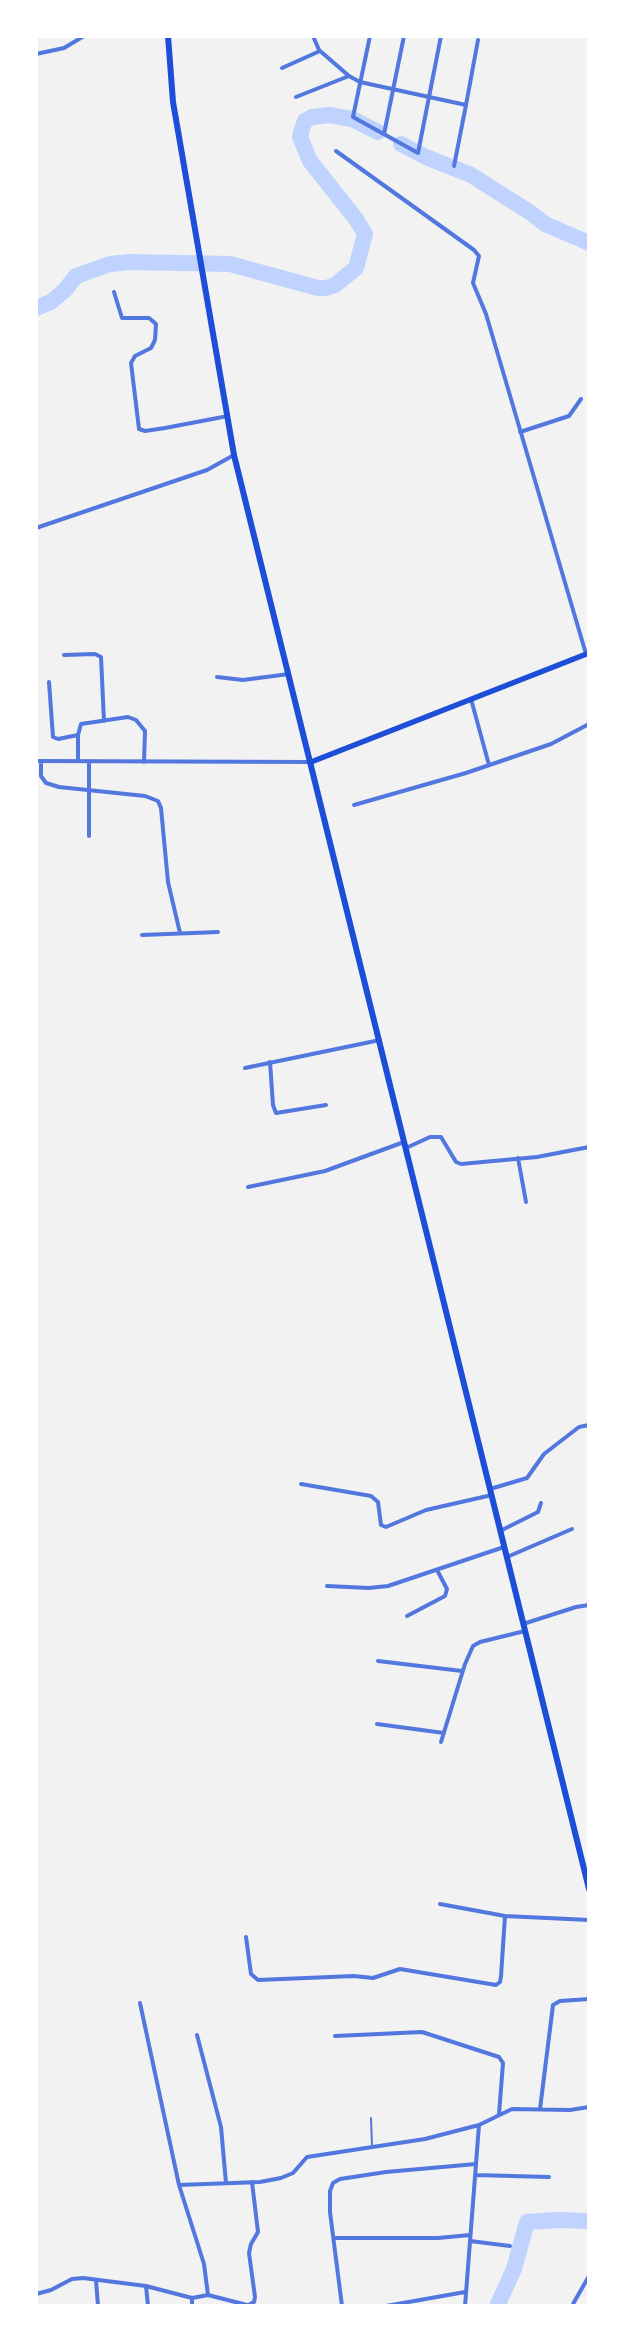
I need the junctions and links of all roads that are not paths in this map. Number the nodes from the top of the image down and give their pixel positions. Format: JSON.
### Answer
{"nodes":[{"id":1,"x":84,"y":36,"type":"edge"},
{"id":2,"x":168,"y":36,"type":"edge"},
{"id":3,"x":314,"y":36,"type":"edge"},
{"id":4,"x":370,"y":36,"type":"edge"},
{"id":5,"x":404,"y":36,"type":"edge"},
{"id":6,"x":440,"y":36,"type":"edge"},
{"id":7,"x":478,"y":40,"type":"dead end"},
{"id":8,"x":320,"y":50,"type":"junction"},
{"id":9,"x":36,"y":54,"type":"edge"},
{"id":10,"x":282,"y":68,"type":"dead end"},
{"id":11,"x":349,"y":76,"type":"junction"},
{"id":12,"x":360,"y":82,"type":"junction"},
{"id":13,"x":392,"y":90,"type":"junction"},
{"id":14,"x":296,"y":97,"type":"dead end"},
{"id":15,"x":429,"y":97,"type":"junction"},
{"id":16,"x":466,"y":105,"type":"junction"},
{"id":17,"x":384,"y":134,"type":"junction"},
{"id":18,"x":336,"y":151,"type":"dead end"},
{"id":19,"x":454,"y":166,"type":"dead end"},
{"id":20,"x":114,"y":292,"type":"dead end"},
{"id":21,"x":581,"y":399,"type":"dead end"},
{"id":22,"x":228,"y":416,"type":"junction"},
{"id":23,"x":520,"y":432,"type":"junction"},
{"id":24,"x":234,"y":455,"type":"junction"},
{"id":25,"x":36,"y":528,"type":"edge"},
{"id":26,"x":587,"y":654,"type":"edge"},
{"id":27,"x":64,"y":655,"type":"dead end"},
{"id":28,"x":289,"y":674,"type":"junction"},
{"id":29,"x":217,"y":677,"type":"dead end"},
{"id":30,"x":48,"y":682,"type":"dead end"},
{"id":31,"x":470,"y":699,"type":"junction"},
{"id":32,"x":104,"y":721,"type":"junction"},
{"id":33,"x":589,"y":724,"type":"edge"},
{"id":34,"x":78,"y":735,"type":"junction"},
{"id":35,"x":38,"y":761,"type":"edge"},
{"id":36,"x":78,"y":761,"type":"junction"},
{"id":37,"x":88,"y":761,"type":"junction"},
{"id":38,"x":144,"y":762,"type":"junction"},
{"id":39,"x":311,"y":762,"type":"junction"},
{"id":40,"x":489,"y":765,"type":"junction"},
{"id":41,"x":88,"y":790,"type":"junction"},
{"id":42,"x":354,"y":806,"type":"dead end"},
{"id":43,"x":89,"y":836,"type":"dead end"},
{"id":44,"x":218,"y":932,"type":"dead end"},
{"id":45,"x":180,"y":933,"type":"junction"},
{"id":46,"x":142,"y":935,"type":"dead end"},
{"id":47,"x":380,"y":1040,"type":"junction"},
{"id":48,"x":270,"y":1062,"type":"junction"},
{"id":49,"x":245,"y":1068,"type":"dead end"},
{"id":50,"x":326,"y":1105,"type":"dead end"},
{"id":51,"x":405,"y":1145,"type":"junction"},
{"id":52,"x":589,"y":1147,"type":"edge"},
{"id":53,"x":518,"y":1158,"type":"junction"},
{"id":54,"x":248,"y":1187,"type":"dead end"},
{"id":55,"x":526,"y":1202,"type":"dead end"},
{"id":56,"x":589,"y":1425,"type":"edge"},
{"id":57,"x":301,"y":1484,"type":"dead end"},
{"id":58,"x":491,"y":1492,"type":"junction"},
{"id":59,"x":541,"y":1503,"type":"dead end"},
{"id":60,"x":572,"y":1529,"type":"dead end"},
{"id":61,"x":500,"y":1531,"type":"junction"},
{"id":62,"x":504,"y":1547,"type":"junction"},
{"id":63,"x":507,"y":1557,"type":"junction"},
{"id":64,"x":437,"y":1570,"type":"junction"},
{"id":65,"x":327,"y":1586,"type":"dead end"},
{"id":66,"x":588,"y":1606,"type":"edge"},
{"id":67,"x":589,"y":1612,"type":"edge"},
{"id":68,"x":407,"y":1616,"type":"dead end"},
{"id":69,"x":523,"y":1624,"type":"junction"},
{"id":70,"x":525,"y":1631,"type":"junction"},
{"id":71,"x":378,"y":1661,"type":"dead end"},
{"id":72,"x":462,"y":1671,"type":"junction"},
{"id":73,"x":377,"y":1724,"type":"dead end"},
{"id":74,"x":444,"y":1733,"type":"junction"},
{"id":75,"x":441,"y":1742,"type":"dead end"},
{"id":76,"x":589,"y":1889,"type":"edge"},
{"id":77,"x":440,"y":1904,"type":"dead end"},
{"id":78,"x":505,"y":1916,"type":"junction"},
{"id":79,"x":589,"y":1920,"type":"edge"},
{"id":80,"x":246,"y":1937,"type":"dead end"},
{"id":81,"x":589,"y":1999,"type":"edge"},
{"id":82,"x":140,"y":2003,"type":"dead end"},
{"id":83,"x":196,"y":2035,"type":"dead end"},
{"id":84,"x":335,"y":2036,"type":"dead end"},
{"id":85,"x":589,"y":2107,"type":"edge"},
{"id":86,"x":540,"y":2109,"type":"junction"},
{"id":87,"x":499,"y":2114,"type":"junction"},
{"id":88,"x":371,"y":2118,"type":"dead end"},
{"id":89,"x":479,"y":2125,"type":"junction"},
{"id":90,"x":372,"y":2148,"type":"junction"},
{"id":91,"x":476,"y":2164,"type":"junction"},
{"id":92,"x":475,"y":2175,"type":"junction"},
{"id":93,"x":549,"y":2177,"type":"dead end"},
{"id":94,"x":252,"y":2182,"type":"junction"},
{"id":95,"x":226,"y":2183,"type":"junction"},
{"id":96,"x":179,"y":2186,"type":"junction"},
{"id":97,"x":470,"y":2234,"type":"junction"},
{"id":98,"x":334,"y":2238,"type":"junction"},
{"id":99,"x":470,"y":2241,"type":"junction"},
{"id":100,"x":510,"y":2246,"type":"dead end"},
{"id":101,"x":589,"y":2276,"type":"edge"},
{"id":102,"x":96,"y":2280,"type":"junction"},
{"id":103,"x":146,"y":2286,"type":"junction"},
{"id":104,"x":465,"y":2292,"type":"junction"},
{"id":105,"x":36,"y":2294,"type":"edge"},
{"id":106,"x":208,"y":2295,"type":"junction"},
{"id":107,"x":192,"y":2298,"type":"junction"},
{"id":108,"x":573,"y":2304,"type":"dead end"},
{"id":109,"x":98,"y":2306,"type":"edge"},
{"id":110,"x":148,"y":2306,"type":"edge"},
{"id":111,"x":192,"y":2306,"type":"edge"},
{"id":112,"x":247,"y":2306,"type":"edge"},
{"id":113,"x":342,"y":2306,"type":"edge"},
{"id":114,"x":386,"y":2306,"type":"edge"},
{"id":115,"x":465,"y":2306,"type":"edge"}],
"edges":[{"from":1,"to":9,"type":"street"},
{"from":2,"to":22,"type":"highway"},
{"from":3,"to":8,"type":"street"},
{"from":4,"to":12,"type":"street"},
{"from":5,"to":13,"type":"street"},
{"from":6,"to":15,"type":"street"},
{"from":7,"to":16,"type":"street"},
{"from":8,"to":10,"type":"street"},
{"from":8,"to":11,"type":"street"},
{"from":11,"to":12,"type":"street"},
{"from":11,"to":14,"type":"street"},
{"from":12,"to":13,"type":"street"},
{"from":12,"to":17,"type":"street"},
{"from":13,"to":15,"type":"street"},
{"from":13,"to":17,"type":"street"},
{"from":15,"to":16,"type":"street"},
{"from":15,"to":17,"type":"street"},
{"from":16,"to":19,"type":"street"},
{"from":18,"to":23,"type":"street"},
{"from":20,"to":22,"type":"street"},
{"from":21,"to":23,"type":"street"},
{"from":22,"to":24,"type":"highway"},
{"from":23,"to":26,"type":"street"},
{"from":24,"to":25,"type":"street"},
{"from":24,"to":28,"type":"highway"},
{"from":26,"to":31,"type":"main road"},
{"from":27,"to":32,"type":"street"},
{"from":28,"to":29,"type":"street"},
{"from":28,"to":39,"type":"highway"},
{"from":30,"to":34,"type":"street"},
{"from":31,"to":39,"type":"main road"},
{"from":31,"to":40,"type":"street"},
{"from":32,"to":34,"type":"street"},
{"from":32,"to":38,"type":"street"},
{"from":33,"to":40,"type":"street"},
{"from":34,"to":36,"type":"street"},
{"from":35,"to":36,"type":"street"},
{"from":35,"to":41,"type":"street"},
{"from":36,"to":37,"type":"street"},
{"from":37,"to":38,"type":"street"},
{"from":37,"to":41,"type":"street"},
{"from":38,"to":39,"type":"street"},
{"from":39,"to":47,"type":"highway"},
{"from":40,"to":42,"type":"street"},
{"from":41,"to":43,"type":"street"},
{"from":41,"to":45,"type":"street"},
{"from":44,"to":45,"type":"street"},
{"from":45,"to":46,"type":"street"},
{"from":47,"to":48,"type":"street"},
{"from":47,"to":51,"type":"highway"},
{"from":48,"to":49,"type":"street"},
{"from":48,"to":50,"type":"street"},
{"from":51,"to":53,"type":"street"},
{"from":51,"to":54,"type":"street"},
{"from":51,"to":58,"type":"highway"},
{"from":52,"to":53,"type":"street"},
{"from":53,"to":55,"type":"street"},
{"from":56,"to":58,"type":"street"},
{"from":57,"to":58,"type":"street"},
{"from":58,"to":61,"type":"highway"},
{"from":59,"to":61,"type":"street"},
{"from":60,"to":63,"type":"street"},
{"from":61,"to":62,"type":"highway"},
{"from":62,"to":63,"type":"highway"},
{"from":62,"to":64,"type":"street"},
{"from":63,"to":69,"type":"highway"},
{"from":64,"to":65,"type":"street"},
{"from":64,"to":68,"type":"street"},
{"from":66,"to":67,"type":"street"},
{"from":66,"to":69,"type":"street"},
{"from":69,"to":70,"type":"highway"},
{"from":70,"to":72,"type":"street"},
{"from":70,"to":76,"type":"highway"},
{"from":71,"to":72,"type":"street"},
{"from":72,"to":74,"type":"street"},
{"from":73,"to":74,"type":"street"},
{"from":74,"to":75,"type":"street"},
{"from":77,"to":78,"type":"street"},
{"from":78,"to":79,"type":"street"},
{"from":78,"to":80,"type":"street"},
{"from":81,"to":86,"type":"street"},
{"from":82,"to":96,"type":"street"},
{"from":83,"to":95,"type":"street"},
{"from":84,"to":87,"type":"street"},
{"from":85,"to":86,"type":"street"},
{"from":86,"to":87,"type":"street"},
{"from":87,"to":89,"type":"street"},
{"from":88,"to":90,"type":"lane"},
{"from":89,"to":90,"type":"street"},
{"from":89,"to":91,"type":"street"},
{"from":90,"to":94,"type":"street"},
{"from":91,"to":92,"type":"street"},
{"from":91,"to":98,"type":"street"},
{"from":92,"to":93,"type":"street"},
{"from":92,"to":97,"type":"street"},
{"from":94,"to":95,"type":"street"},
{"from":94,"to":112,"type":"street"},
{"from":95,"to":96,"type":"street"},
{"from":96,"to":106,"type":"street"},
{"from":97,"to":98,"type":"street"},
{"from":97,"to":99,"type":"street"},
{"from":98,"to":113,"type":"street"},
{"from":99,"to":100,"type":"street"},
{"from":99,"to":104,"type":"street"},
{"from":101,"to":108,"type":"street"},
{"from":102,"to":103,"type":"street"},
{"from":102,"to":105,"type":"street"},
{"from":102,"to":109,"type":"street"},
{"from":103,"to":107,"type":"street"},
{"from":103,"to":110,"type":"street"},
{"from":104,"to":114,"type":"street"},
{"from":104,"to":115,"type":"street"},
{"from":106,"to":107,"type":"street"},
{"from":106,"to":112,"type":"street"},
{"from":107,"to":111,"type":"street"}]}
